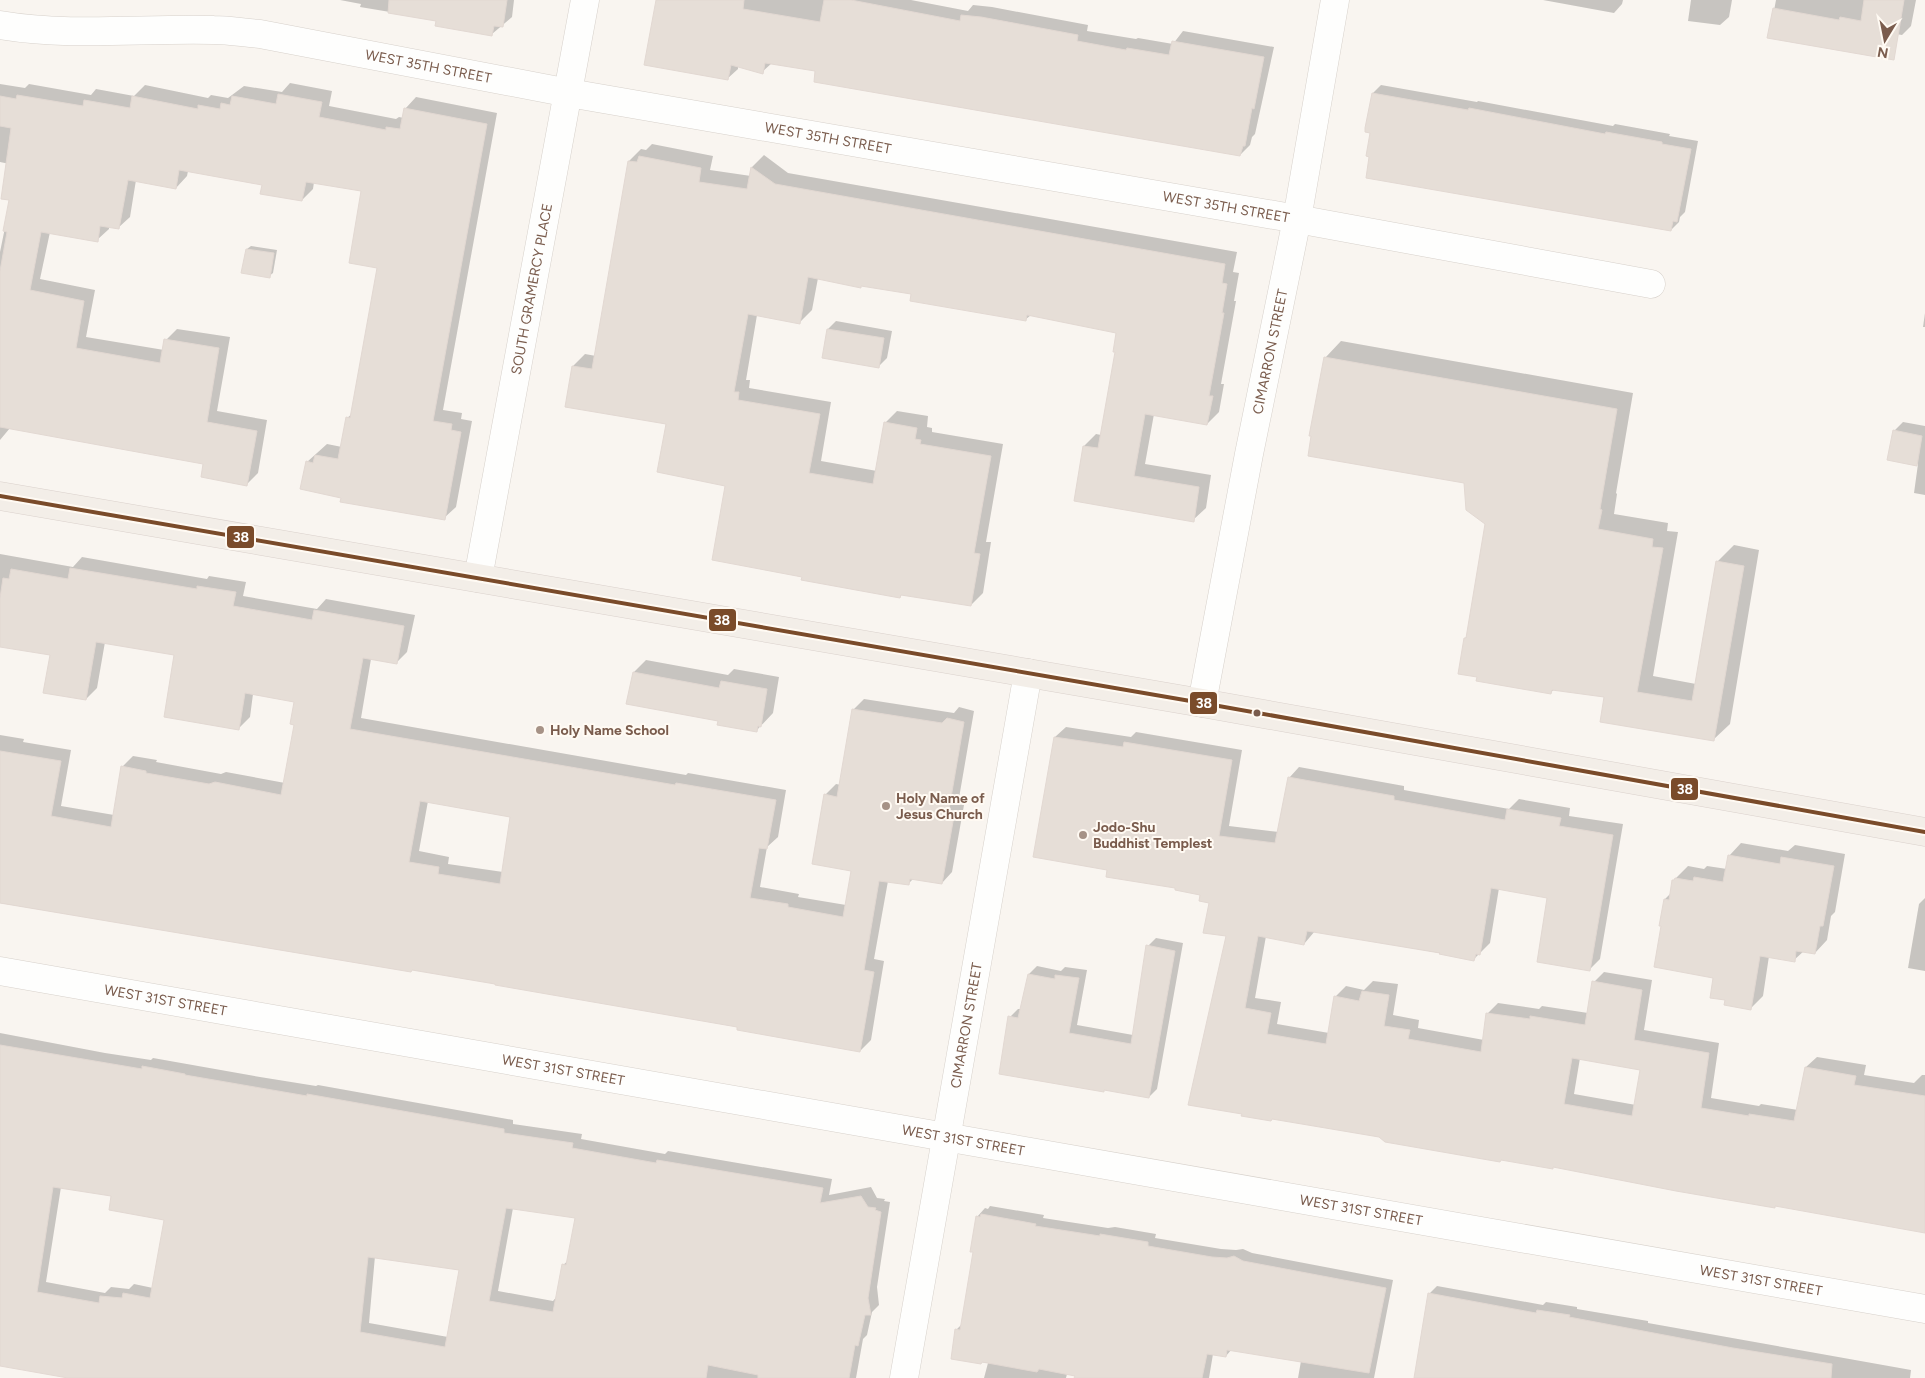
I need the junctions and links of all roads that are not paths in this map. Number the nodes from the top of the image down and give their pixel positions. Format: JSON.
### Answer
{"nodes":[{"id":1,"x":586,"y":0,"type":"edge"},
{"id":2,"x":1335,"y":0,"type":"edge"},
{"id":3,"x":0,"y":25,"type":"edge"},
{"id":4,"x":569,"y":93,"type":"junction"},
{"id":5,"x":1297,"y":219,"type":"junction"},
{"id":6,"x":1651,"y":284,"type":"dead end"},
{"id":7,"x":0,"y":496,"type":"edge"},
{"id":8,"x":478,"y":578,"type":"junction"},
{"id":9,"x":1028,"y":673,"type":"junction"},
{"id":10,"x":1202,"y":703,"type":"junction"},
{"id":11,"x":1925,"y":832,"type":"edge"},
{"id":12,"x":0,"y":971,"type":"edge"},
{"id":13,"x":946,"y":1136,"type":"junction"},
{"id":14,"x":1925,"y":1309,"type":"edge"},
{"id":15,"x":904,"y":1378,"type":"edge"}],
"edges":[{"from":1,"to":4,"type":"street","name":"SOUTH GRAMERCY PLACE"},
{"from":2,"to":5,"type":"street","name":"CIMARRON STREET"},
{"from":3,"to":4,"type":"street","name":"WEST 35TH STREET"},
{"from":4,"to":5,"type":"street","name":"WEST 35TH STREET"},
{"from":4,"to":8,"type":"street","name":"SOUTH GRAMERCY PLACE"},
{"from":5,"to":6,"type":"street","name":"WEST 35TH STREET"},
{"from":5,"to":10,"type":"street","name":"CIMARRON STREET"},
{"from":7,"to":8,"type":"main road"},
{"from":8,"to":9,"type":"main road"},
{"from":9,"to":10,"type":"main road"},
{"from":9,"to":13,"type":"street","name":"CIMARRON STREET"},
{"from":10,"to":11,"type":"main road"},
{"from":12,"to":13,"type":"street","name":"WEST 31ST STREET"},
{"from":13,"to":14,"type":"street","name":"WEST 31ST STREET"},
{"from":13,"to":15,"type":"street","name":"CIMARRON STREET"}]}
